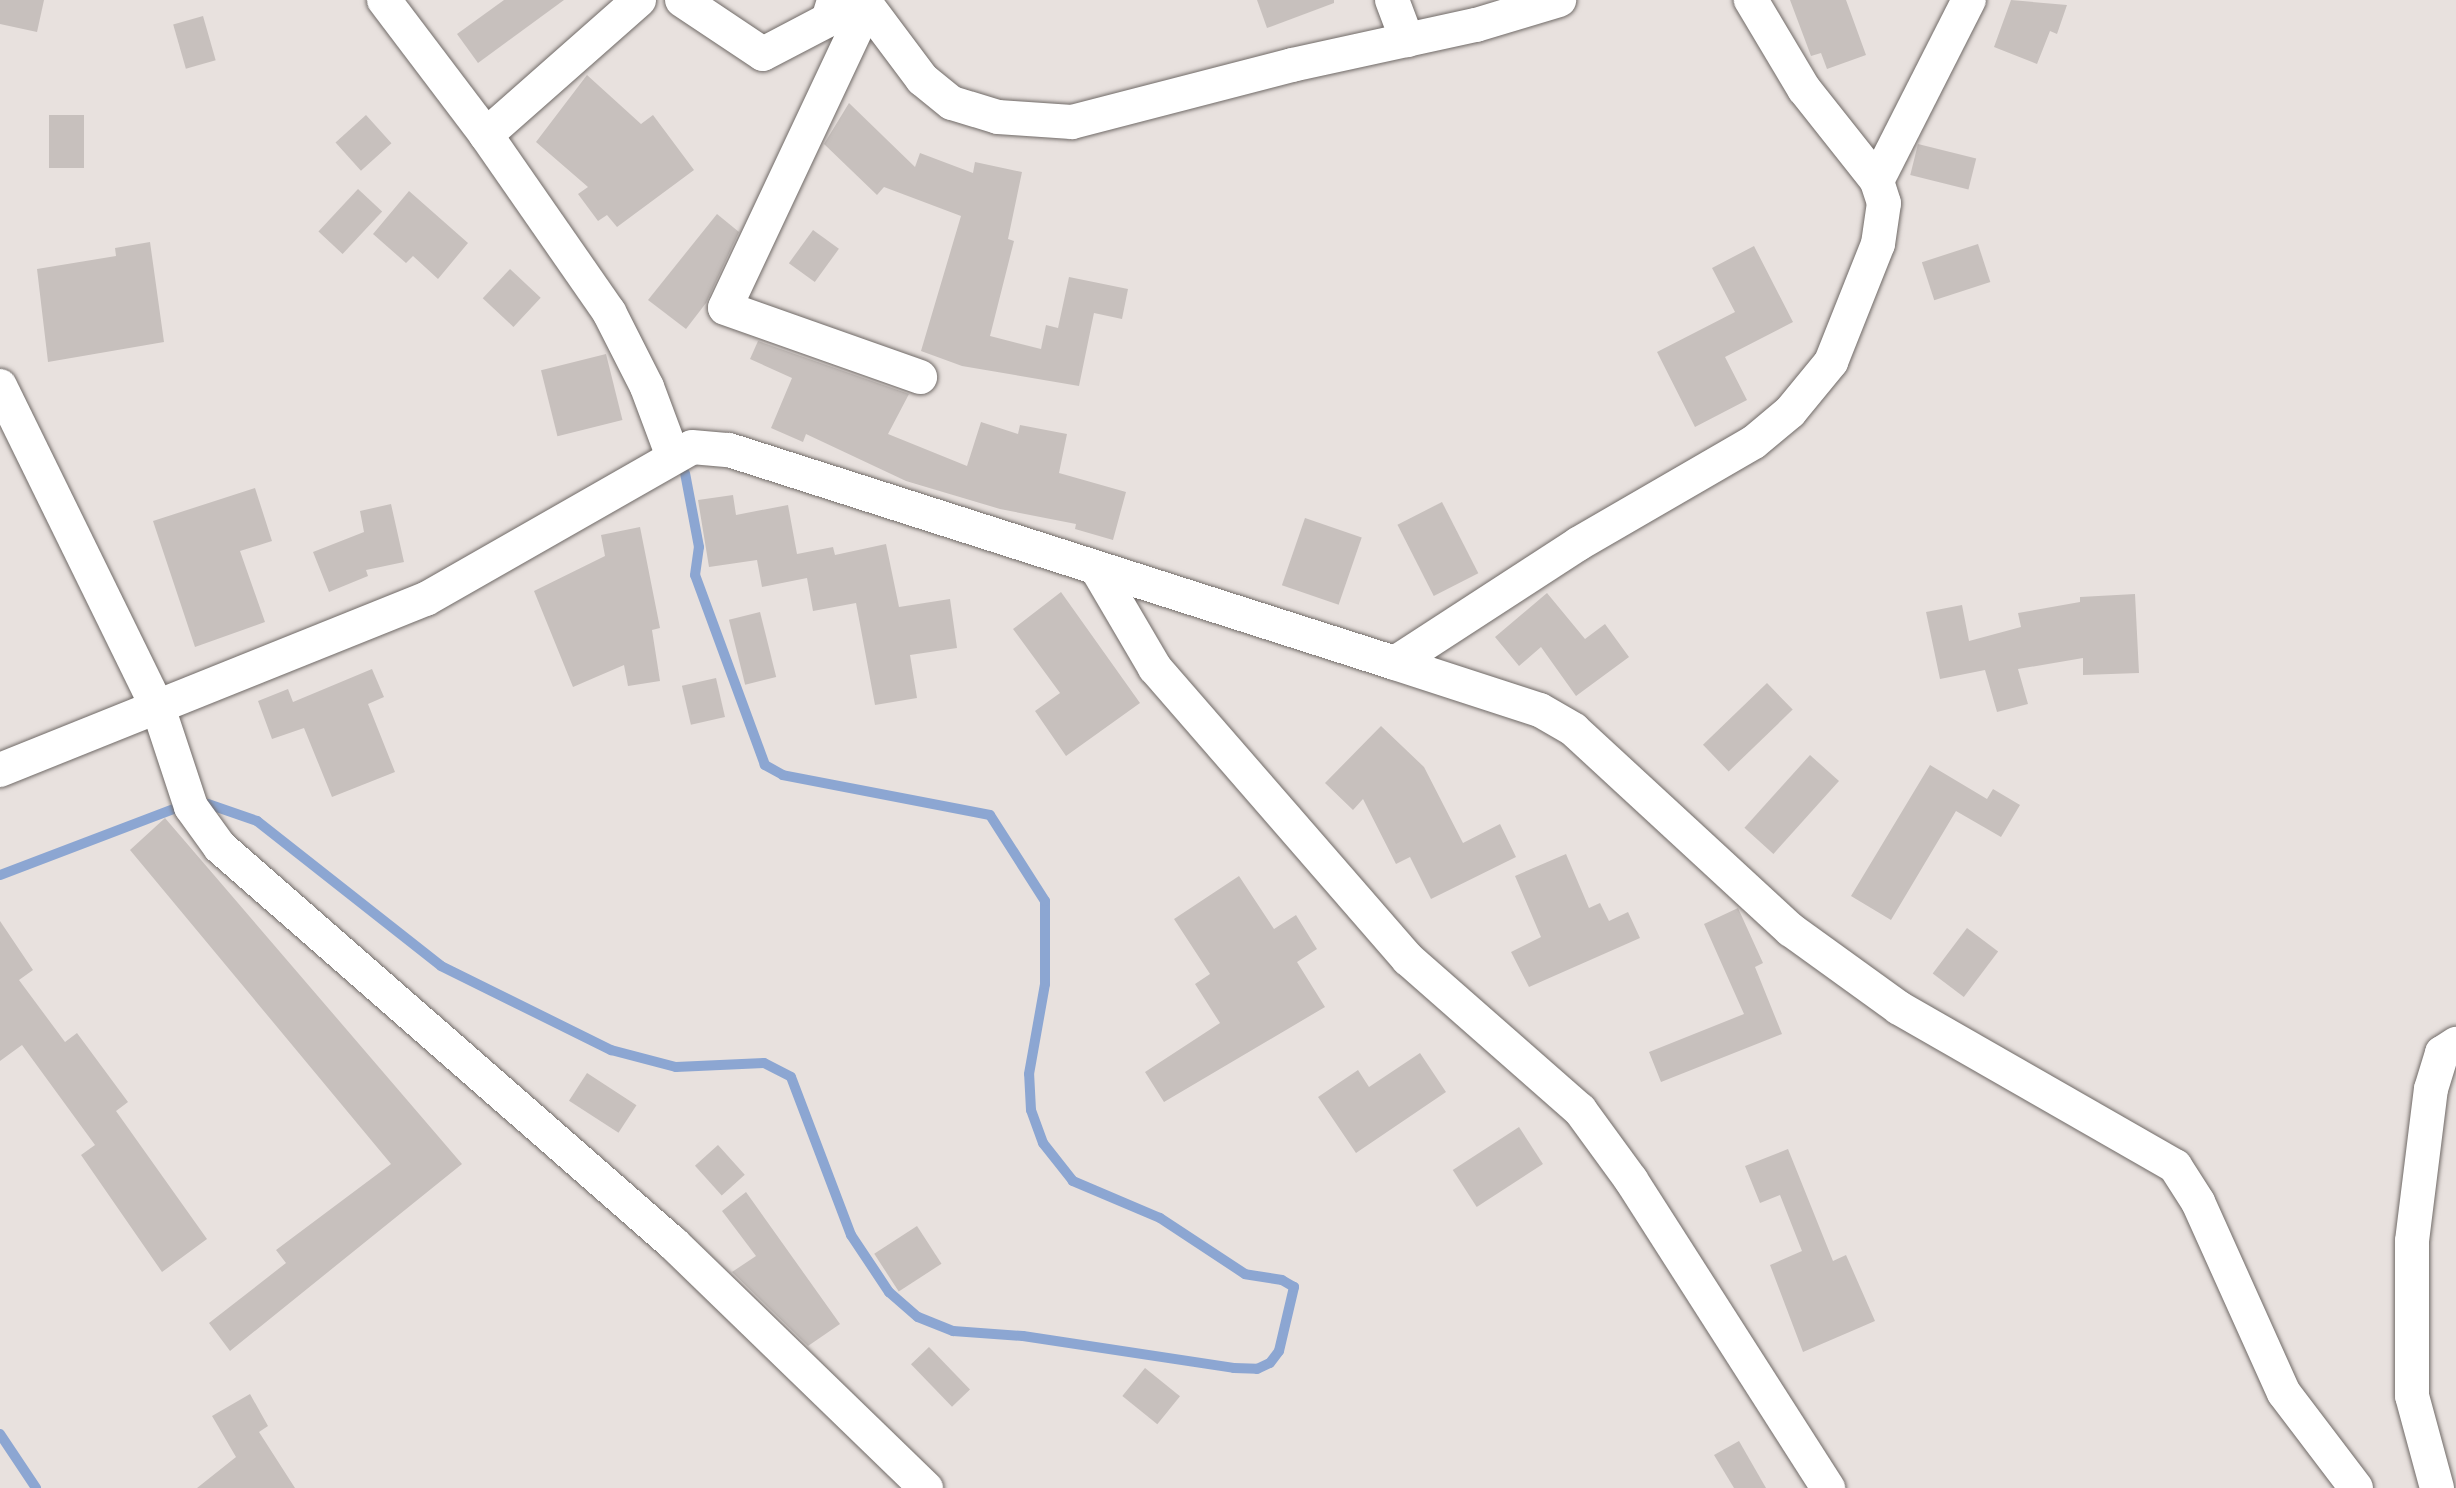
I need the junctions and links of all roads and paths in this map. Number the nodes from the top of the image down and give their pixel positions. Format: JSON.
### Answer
{"nodes":[{"id":1,"x":384,"y":0,"type":"edge"},
{"id":2,"x":639,"y":0,"type":"edge"},
{"id":3,"x":682,"y":0,"type":"edge"},
{"id":4,"x":1392,"y":0,"type":"edge"},
{"id":5,"x":1559,"y":0,"type":"edge"},
{"id":6,"x":1751,"y":0,"type":"edge"},
{"id":7,"x":1969,"y":0,"type":"edge"},
{"id":8,"x":854,"y":3,"type":"edge"},
{"id":9,"x":1407,"y":40,"type":"junction"},
{"id":10,"x":486,"y":135,"type":"junction"},
{"id":11,"x":1877,"y":181,"type":"junction"},
{"id":12,"x":920,"y":377,"type":"dead end"},
{"id":13,"x":0,"y":386,"type":"edge"},
{"id":14,"x":672,"y":454,"type":"junction"},
{"id":15,"x":1097,"y":569,"type":"junction"},
{"id":16,"x":1395,"y":663,"type":"junction"},
{"id":17,"x":159,"y":710,"type":"junction"},
{"id":18,"x":0,"y":770,"type":"edge"},
{"id":19,"x":2456,"y":1044,"type":"edge"},
{"id":20,"x":926,"y":1488,"type":"edge"},
{"id":21,"x":1828,"y":1488,"type":"edge"},
{"id":22,"x":2356,"y":1488,"type":"edge"},
{"id":23,"x":2437,"y":1488,"type":"edge"}],
"edges":[{"from":1,"to":10,"type":"street"},
{"from":2,"to":10,"type":"street"},
{"from":3,"to":8,"type":"street"},
{"from":4,"to":9,"type":"street"},
{"from":5,"to":9,"type":"street"},
{"from":6,"to":11,"type":"street"},
{"from":7,"to":11,"type":"street"},
{"from":8,"to":9,"type":"street"},
{"from":8,"to":12,"type":"street"},
{"from":10,"to":14,"type":"street"},
{"from":11,"to":16,"type":"street"},
{"from":13,"to":17,"type":"street"},
{"from":14,"to":15,"type":"street"},
{"from":14,"to":17,"type":"street"},
{"from":15,"to":16,"type":"street"},
{"from":15,"to":21,"type":"street"},
{"from":16,"to":22,"type":"street"},
{"from":17,"to":18,"type":"street"},
{"from":17,"to":20,"type":"street"},
{"from":19,"to":23,"type":"street"}]}
